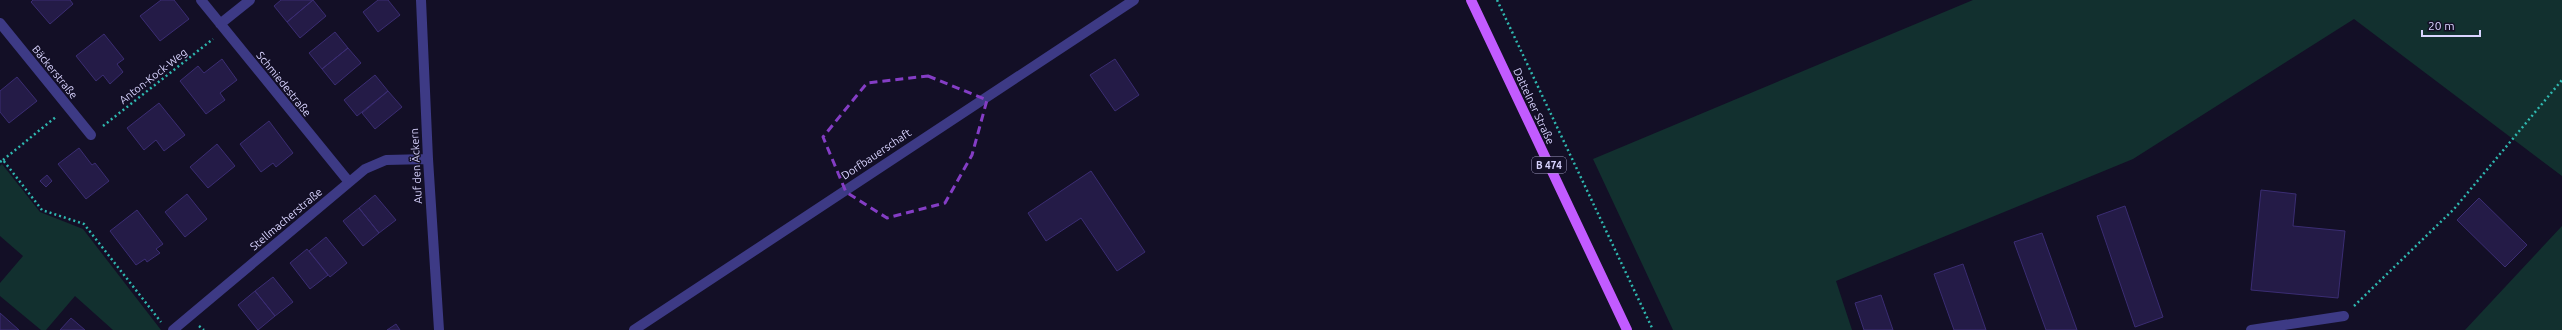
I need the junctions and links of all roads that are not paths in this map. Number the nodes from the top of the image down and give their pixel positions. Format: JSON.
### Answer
{"nodes":[{"id":1,"x":201,"y":0,"type":"edge"},
{"id":2,"x":250,"y":0,"type":"edge"},
{"id":3,"x":421,"y":0,"type":"edge"},
{"id":4,"x":1134,"y":0,"type":"edge"},
{"id":5,"x":1471,"y":0,"type":"edge"},
{"id":6,"x":0,"y":23,"type":"edge"},
{"id":7,"x":222,"y":27,"type":"junction"},
{"id":8,"x":91,"y":135,"type":"road end"},
{"id":9,"x":428,"y":159,"type":"junction"},
{"id":10,"x":349,"y":182,"type":"junction"},
{"id":11,"x":2344,"y":316,"type":"road end"},
{"id":12,"x":173,"y":330,"type":"edge"},
{"id":13,"x":438,"y":330,"type":"edge"},
{"id":14,"x":634,"y":330,"type":"edge"},
{"id":15,"x":1627,"y":330,"type":"edge"},
{"id":16,"x":2251,"y":330,"type":"edge"}],
"edges":[{"from":1,"to":7,"type":"street","name":"Schmiedestraße"},
{"from":2,"to":7,"type":"street"},
{"from":3,"to":9,"type":"street","name":"Auf den Äckern"},
{"from":4,"to":14,"type":"street","name":"Dorfbauerschaft"},
{"from":5,"to":15,"type":"main road","name":"Dattelner Straße","number":"B 474"},
{"from":6,"to":8,"type":"street","name":"Bäckerstraße"},
{"from":7,"to":10,"type":"street","name":"Schmiedestraße"},
{"from":9,"to":10,"type":"street","name":"Stellmacherstraße"},
{"from":9,"to":13,"type":"street","name":"Auf den Äckern"},
{"from":10,"to":12,"type":"street","name":"Stellmacherstraße"},
{"from":11,"to":16,"type":"street"}]}
